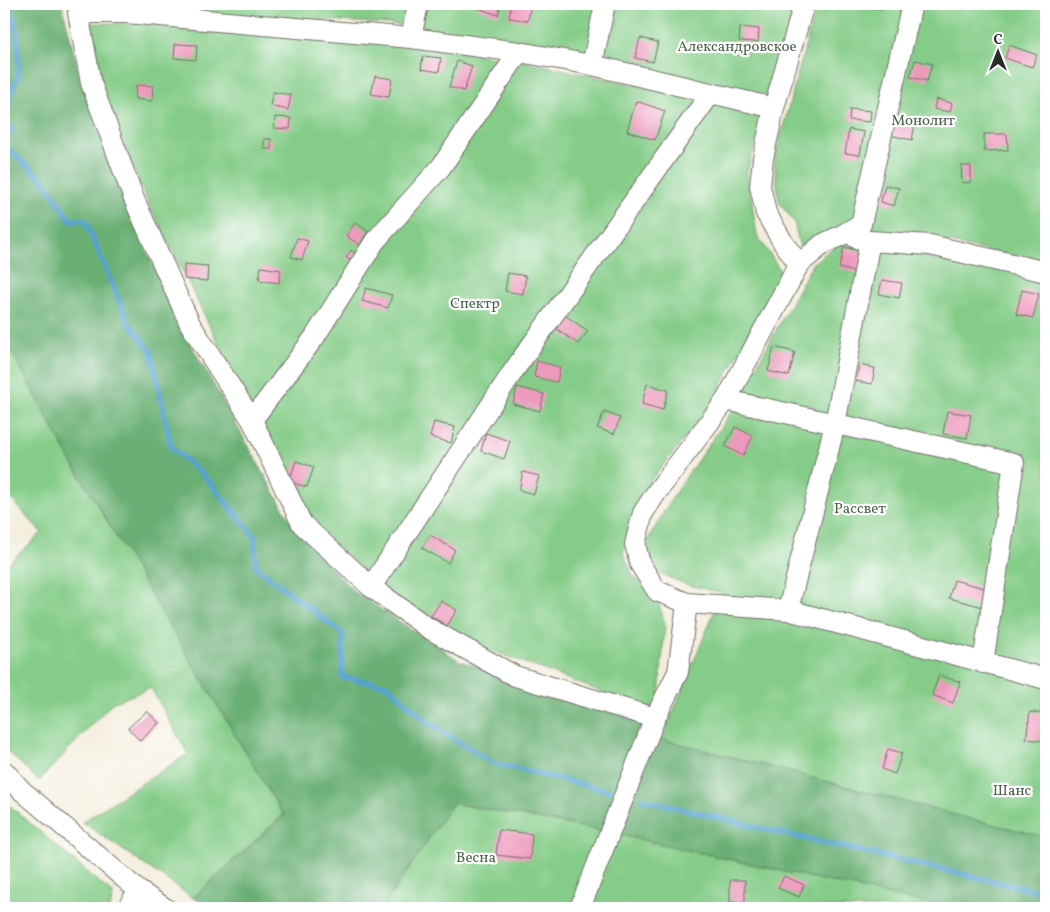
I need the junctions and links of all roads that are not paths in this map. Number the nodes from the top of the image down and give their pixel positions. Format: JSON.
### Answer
{"nodes":[{"id":1,"x":418,"y":4,"type":"edge"},
{"id":2,"x":605,"y":4,"type":"edge"},
{"id":3,"x":804,"y":4,"type":"edge"},
{"id":4,"x":912,"y":4,"type":"edge"},
{"id":5,"x":77,"y":9,"type":"edge"},
{"id":6,"x":411,"y":38,"type":"junction"},
{"id":7,"x":519,"y":52,"type":"junction"},
{"id":8,"x":592,"y":65,"type":"junction"},
{"id":9,"x":711,"y":93,"type":"junction"},
{"id":10,"x":774,"y":108,"type":"junction"},
{"id":11,"x":842,"y":235,"type":"junction"},
{"id":12,"x":870,"y":241,"type":"junction"},
{"id":13,"x":800,"y":264,"type":"junction"},
{"id":14,"x":1046,"y":272,"type":"edge"},
{"id":15,"x":726,"y":400,"type":"junction"},
{"id":16,"x":252,"y":420,"type":"junction"},
{"id":17,"x":834,"y":424,"type":"junction"},
{"id":18,"x":371,"y":587,"type":"junction"},
{"id":19,"x":687,"y":603,"type":"junction"},
{"id":20,"x":788,"y":610,"type":"junction"},
{"id":21,"x":983,"y":663,"type":"junction"},
{"id":22,"x":1046,"y":679,"type":"edge"},
{"id":23,"x":655,"y":718,"type":"junction"},
{"id":24,"x":4,"y":771,"type":"edge"},
{"id":25,"x":139,"y":891,"type":"junction"},
{"id":26,"x":127,"y":908,"type":"edge"},
{"id":27,"x":165,"y":908,"type":"edge"},
{"id":28,"x":580,"y":908,"type":"edge"}],
"edges":[{"from":1,"to":6,"type":"street"},
{"from":2,"to":8,"type":"street"},
{"from":3,"to":10,"type":"street"},
{"from":4,"to":11,"type":"street"},
{"from":5,"to":6,"type":"street"},
{"from":5,"to":16,"type":"street"},
{"from":6,"to":7,"type":"street"},
{"from":7,"to":8,"type":"street"},
{"from":7,"to":16,"type":"street"},
{"from":8,"to":9,"type":"street"},
{"from":9,"to":10,"type":"street"},
{"from":9,"to":18,"type":"street"},
{"from":10,"to":13,"type":"street"},
{"from":11,"to":12,"type":"street"},
{"from":11,"to":13,"type":"street"},
{"from":12,"to":14,"type":"street"},
{"from":12,"to":17,"type":"street"},
{"from":13,"to":15,"type":"street"},
{"from":15,"to":17,"type":"street"},
{"from":15,"to":19,"type":"street"},
{"from":16,"to":18,"type":"street"},
{"from":17,"to":20,"type":"street"},
{"from":17,"to":21,"type":"street"},
{"from":18,"to":23,"type":"street"},
{"from":19,"to":20,"type":"street"},
{"from":19,"to":23,"type":"street"},
{"from":20,"to":21,"type":"street"},
{"from":21,"to":22,"type":"street"},
{"from":23,"to":28,"type":"street"},
{"from":24,"to":25,"type":"street"},
{"from":25,"to":26,"type":"street"},
{"from":25,"to":27,"type":"street"}]}
